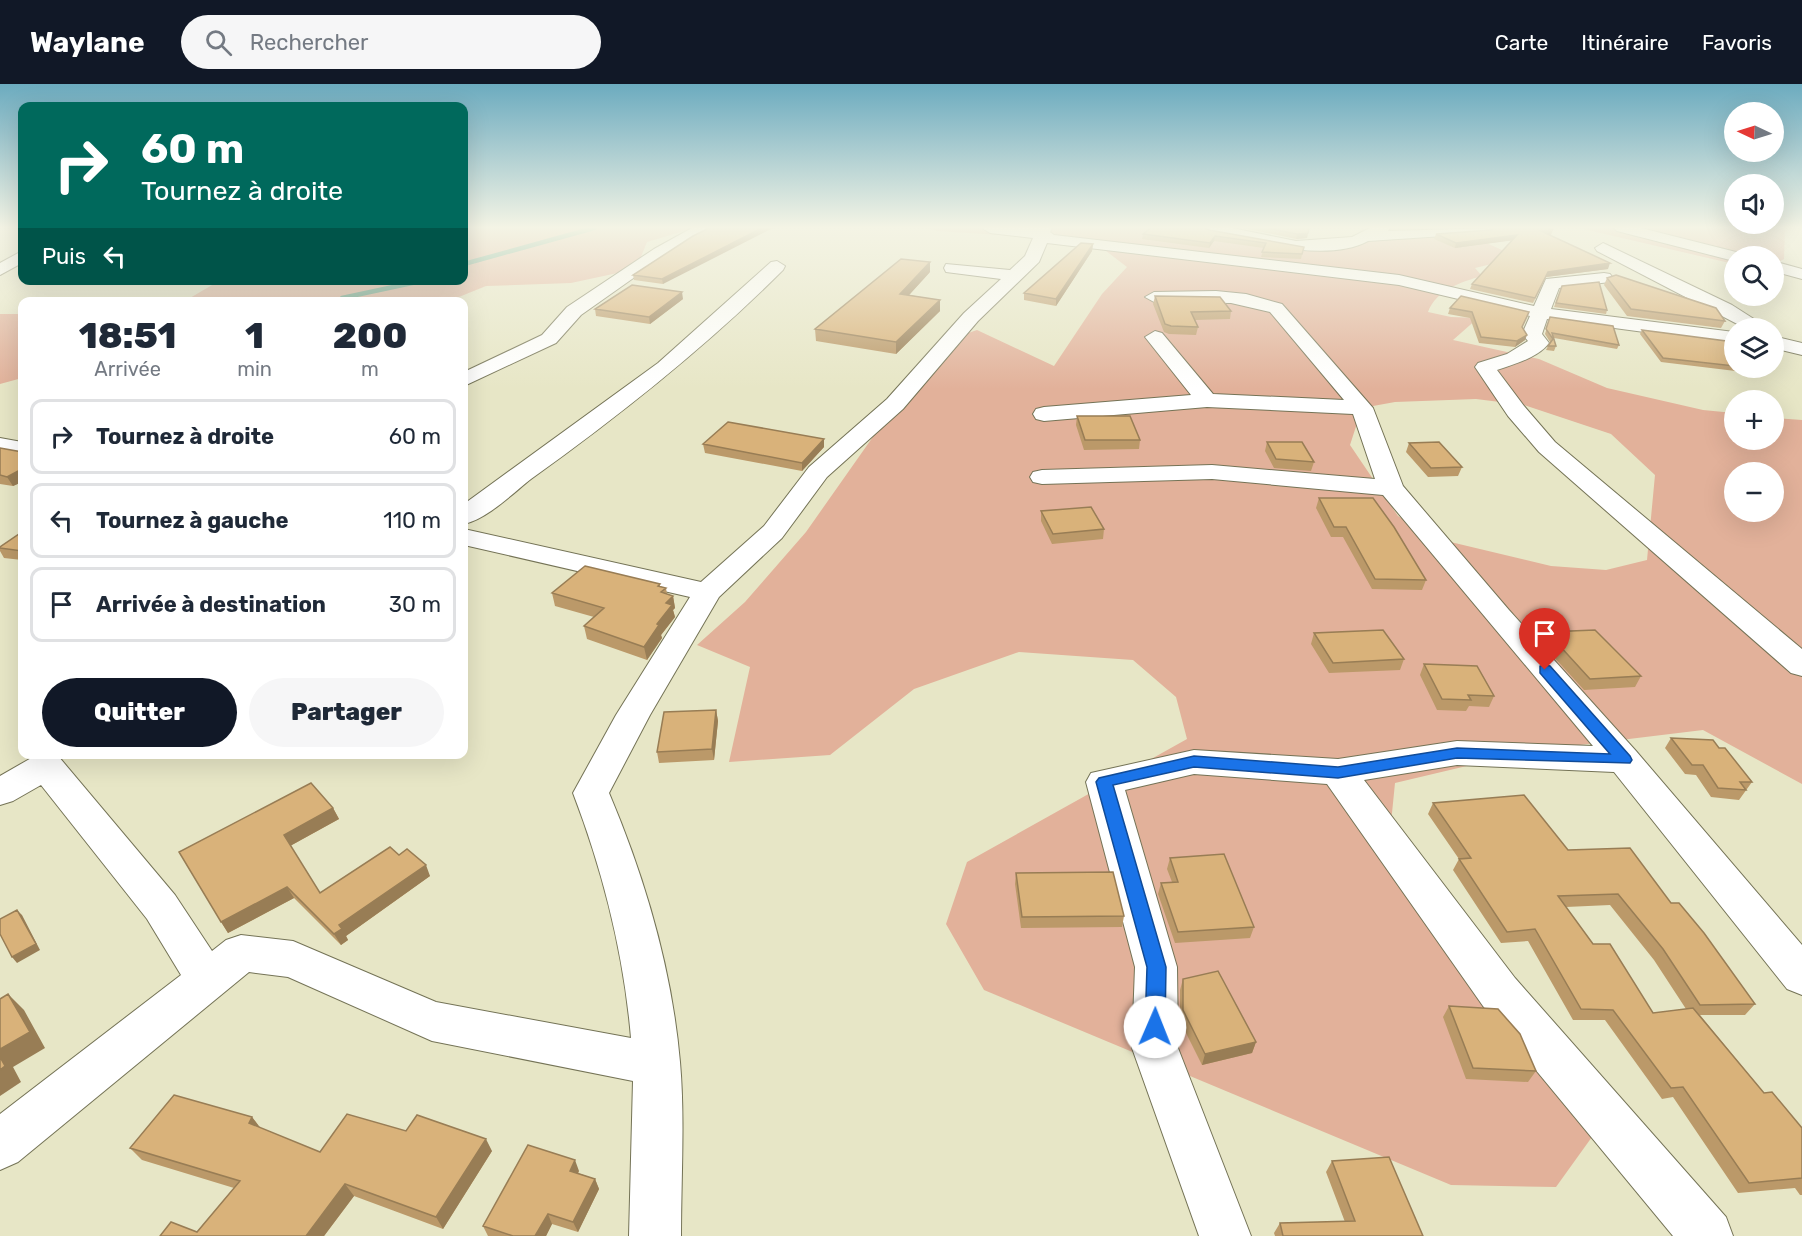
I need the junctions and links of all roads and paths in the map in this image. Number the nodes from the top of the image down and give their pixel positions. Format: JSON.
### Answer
{"nodes":[{"id":1,"x":617,"y":282,"type":"edge"},
{"id":2,"x":762,"y":282,"type":"edge"},
{"id":3,"x":1008,"y":282,"type":"edge"},
{"id":4,"x":1404,"y":282,"type":"edge"},
{"id":5,"x":1565,"y":282,"type":"edge"},
{"id":6,"x":1671,"y":282,"type":"edge"},
{"id":7,"x":1154,"y":297,"type":"edge"},
{"id":8,"x":1741,"y":318,"type":"edge"},
{"id":9,"x":1536,"y":324,"type":"junction"},
{"id":10,"x":1155,"y":337,"type":"dead end"},
{"id":11,"x":1724,"y":337,"type":"edge"},
{"id":12,"x":1784,"y":343,"type":"edge"},
{"id":13,"x":1802,"y":349,"type":"edge"},
{"id":14,"x":468,"y":378,"type":"edge"},
{"id":15,"x":1207,"y":400,"type":"junction"},
{"id":16,"x":1362,"y":408,"type":"junction"},
{"id":17,"x":1044,"y":414,"type":"dead end"},
{"id":18,"x":0,"y":445,"type":"edge"},
{"id":19,"x":18,"y":448,"type":"edge"},
{"id":20,"x":1042,"y":477,"type":"dead end"},
{"id":21,"x":1391,"y":488,"type":"junction"},
{"id":22,"x":468,"y":513,"type":"edge"},
{"id":23,"x":468,"y":538,"type":"edge"},
{"id":24,"x":707,"y":591,"type":"junction"},
{"id":25,"x":1802,"y":666,"type":"edge"},
{"id":26,"x":1624,"y":760,"type":"junction"},
{"id":27,"x":1338,"y":772,"type":"junction"},
{"id":28,"x":0,"y":792,"type":"edge"},
{"id":29,"x":1802,"y":976,"type":"edge"},
{"id":30,"x":207,"y":980,"type":"junction"},
{"id":31,"x":657,"y":1064,"type":"junction"},
{"id":32,"x":0,"y":1145,"type":"edge"},
{"id":33,"x":655,"y":1236,"type":"edge"},
{"id":34,"x":1225,"y":1236,"type":"edge"},
{"id":35,"x":1707,"y":1236,"type":"edge"}],
"edges":[{"from":1,"to":14,"type":"street"},
{"from":2,"to":22,"type":"street"},
{"from":3,"to":24,"type":"street"},
{"from":4,"to":9,"type":"street"},
{"from":5,"to":9,"type":"street"},
{"from":6,"to":8,"type":"street"},
{"from":7,"to":16,"type":"street"},
{"from":9,"to":11,"type":"street"},
{"from":9,"to":25,"type":"street"},
{"from":10,"to":15,"type":"street"},
{"from":12,"to":13,"type":"street"},
{"from":15,"to":16,"type":"street"},
{"from":15,"to":17,"type":"street"},
{"from":16,"to":21,"type":"street"},
{"from":18,"to":19,"type":"street"},
{"from":20,"to":21,"type":"street"},
{"from":21,"to":26,"type":"street"},
{"from":23,"to":24,"type":"street"},
{"from":24,"to":31,"type":"street"},
{"from":26,"to":27,"type":"street"},
{"from":26,"to":29,"type":"street"},
{"from":27,"to":34,"type":"street"},
{"from":27,"to":35,"type":"street"},
{"from":28,"to":30,"type":"street"},
{"from":30,"to":31,"type":"street"},
{"from":30,"to":32,"type":"street"},
{"from":31,"to":33,"type":"street"}]}
